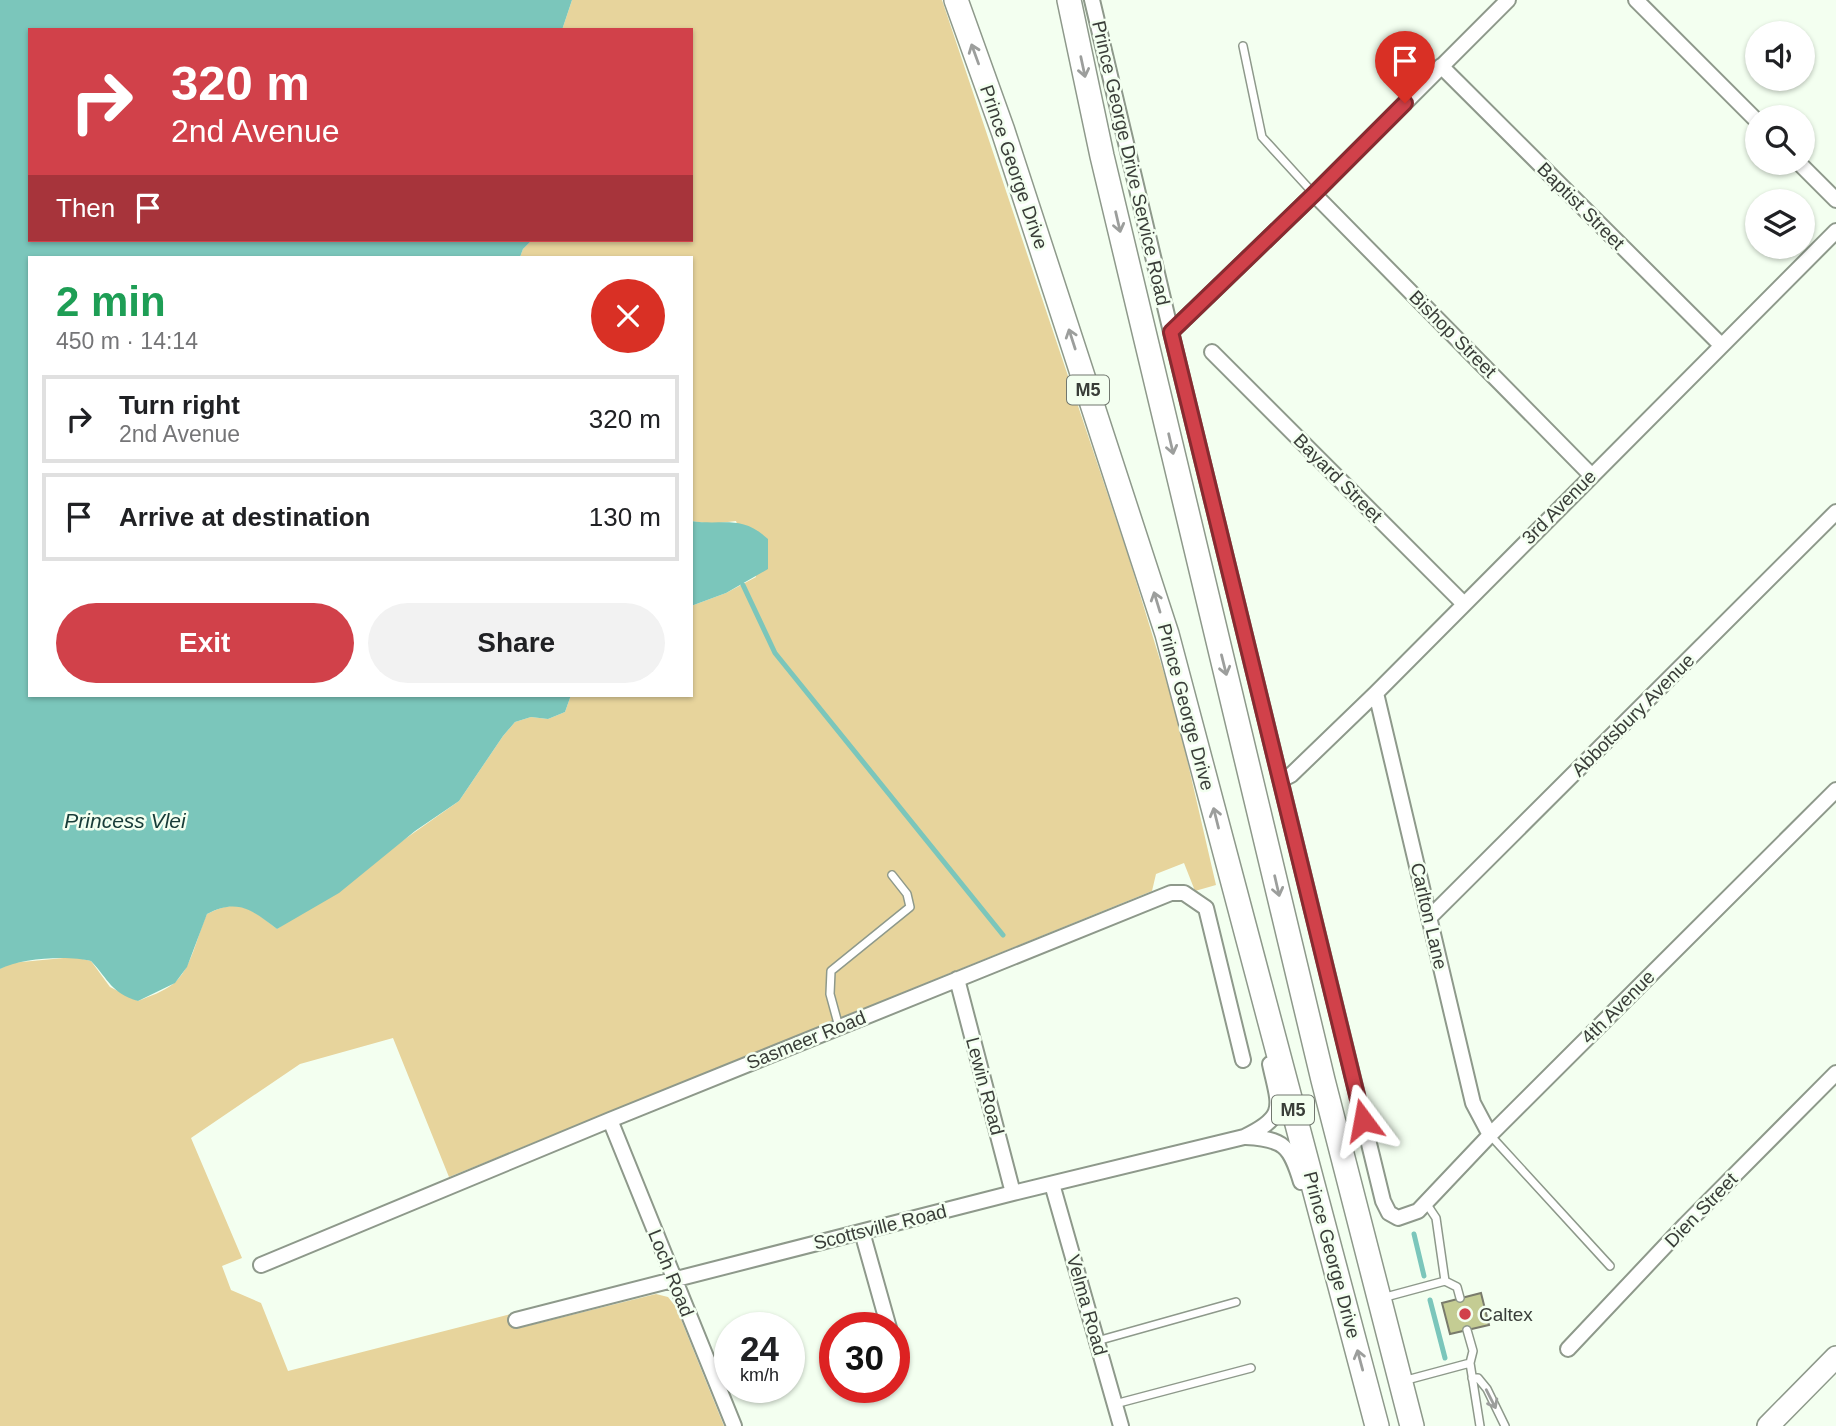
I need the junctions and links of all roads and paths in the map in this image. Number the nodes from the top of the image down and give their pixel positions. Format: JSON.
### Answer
{"nodes":[{"id":1,"x":956,"y":0,"type":"edge"},
{"id":2,"x":1069,"y":0,"type":"edge"},
{"id":3,"x":1092,"y":0,"type":"edge"},
{"id":4,"x":1508,"y":0,"type":"edge"},
{"id":5,"x":1636,"y":0,"type":"edge"},
{"id":6,"x":1243,"y":46,"type":"dead end"},
{"id":7,"x":1441,"y":66,"type":"junction"},
{"id":8,"x":1745,"y":109,"type":"edge"},
{"id":9,"x":1811,"y":175,"type":"edge"},
{"id":10,"x":1314,"y":194,"type":"junction"},
{"id":11,"x":1836,"y":200,"type":"edge"},
{"id":12,"x":1836,"y":231,"type":"edge"},
{"id":13,"x":1171,"y":332,"type":"junction"},
{"id":14,"x":1721,"y":345,"type":"junction"},
{"id":15,"x":1212,"y":352,"type":"dead end"},
{"id":16,"x":1591,"y":475,"type":"junction"},
{"id":17,"x":1836,"y":512,"type":"edge"},
{"id":18,"x":1463,"y":603,"type":"junction"},
{"id":19,"x":1376,"y":693,"type":"junction"},
{"id":20,"x":1281,"y":780,"type":"junction"},
{"id":21,"x":1836,"y":790,"type":"edge"},
{"id":22,"x":892,"y":875,"type":"dead end"},
{"id":23,"x":1429,"y":918,"type":"junction"},
{"id":24,"x":957,"y":979,"type":"junction"},
{"id":25,"x":1257,"y":979,"type":"junction"},
{"id":26,"x":839,"y":1027,"type":"junction"},
{"id":27,"x":1243,"y":1060,"type":"dead end"},
{"id":28,"x":1836,"y":1073,"type":"edge"},
{"id":29,"x":610,"y":1120,"type":"junction"},
{"id":30,"x":1490,"y":1135,"type":"junction"},
{"id":31,"x":1244,"y":1137,"type":"junction"},
{"id":32,"x":1052,"y":1184,"type":"junction"},
{"id":33,"x":1013,"y":1193,"type":"junction"},
{"id":34,"x":1426,"y":1203,"type":"junction"},
{"id":35,"x":1398,"y":1217,"type":"joint"},
{"id":36,"x":862,"y":1232,"type":"junction"},
{"id":37,"x":1329,"y":1241,"type":"junction"},
{"id":38,"x":261,"y":1265,"type":"dead end"},
{"id":39,"x":1610,"y":1266,"type":"dead end"},
{"id":40,"x":673,"y":1280,"type":"junction"},
{"id":41,"x":1446,"y":1281,"type":"junction"},
{"id":42,"x":1460,"y":1298,"type":"dead end"},
{"id":43,"x":1378,"y":1299,"type":"junction"},
{"id":44,"x":1236,"y":1302,"type":"dead end"},
{"id":45,"x":885,"y":1312,"type":"edge"},
{"id":46,"x":516,"y":1320,"type":"dead end"},
{"id":47,"x":1467,"y":1330,"type":"dead end"},
{"id":48,"x":1097,"y":1341,"type":"junction"},
{"id":49,"x":1568,"y":1349,"type":"dead end"},
{"id":50,"x":1836,"y":1357,"type":"edge"},
{"id":51,"x":1470,"y":1363,"type":"junction"},
{"id":52,"x":1251,"y":1368,"type":"dead end"},
{"id":53,"x":1472,"y":1378,"type":"junction"},
{"id":54,"x":1401,"y":1382,"type":"junction"},
{"id":55,"x":1115,"y":1404,"type":"junction"},
{"id":56,"x":734,"y":1426,"type":"edge"},
{"id":57,"x":1121,"y":1426,"type":"edge"},
{"id":58,"x":1377,"y":1426,"type":"edge"},
{"id":59,"x":1412,"y":1426,"type":"edge"},
{"id":60,"x":1480,"y":1426,"type":"edge"},
{"id":61,"x":1505,"y":1426,"type":"edge"},
{"id":62,"x":1768,"y":1426,"type":"edge"}],
"edges":[{"from":25,"to":1,"type":"main road","name":"Prince George Drive","number":"M5","one_way":true},
{"from":2,"to":43,"type":"main road","name":"Prince George Drive","number":"M5","one_way":true},
{"from":3,"to":13,"type":"street","name":"Prince George Drive Service Road"},
{"from":4,"to":7,"type":"street"},
{"from":5,"to":8,"type":"street"},
{"from":6,"to":10,"type":"lane"},
{"from":7,"to":10,"type":"street"},
{"from":7,"to":14,"type":"street","name":"Baptist Street"},
{"from":9,"to":11,"type":"street"},
{"from":10,"to":13,"type":"street"},
{"from":10,"to":16,"type":"street","name":"Bishop Street"},
{"from":12,"to":14,"type":"street","name":"3rd Avenue"},
{"from":13,"to":20,"type":"street","name":"Prince George Drive Service Road"},
{"from":14,"to":16,"type":"street","name":"3rd Avenue"},
{"from":15,"to":18,"type":"street","name":"Bayard Street"},
{"from":16,"to":18,"type":"street","name":"3rd Avenue"},
{"from":17,"to":23,"type":"street","name":"Abbotsbury Avenue"},
{"from":18,"to":19,"type":"street","name":"3rd Avenue"},
{"from":19,"to":20,"type":"street","name":"3rd Avenue"},
{"from":19,"to":23,"type":"street","name":"Carlton Lane"},
{"from":20,"to":35,"type":"street","name":"Prince George Drive Service Road"},
{"from":21,"to":30,"type":"street","name":"4th Avenue"},
{"from":22,"to":26,"type":"lane"},
{"from":23,"to":30,"type":"street","name":"Carlton Lane"},
{"from":24,"to":26,"type":"street","name":"Sasmeer Road"},
{"from":24,"to":27,"type":"street","name":"Sasmeer Road"},
{"from":24,"to":33,"type":"street","name":"Lewin Road"},
{"from":25,"to":31,"type":"street","name":"Scottsville Road"},
{"from":25,"to":37,"type":"main road","name":"Prince George Drive","number":"M5"},
{"from":26,"to":29,"type":"street","name":"Sasmeer Road"},
{"from":28,"to":49,"type":"street","name":"Dien Street"},
{"from":29,"to":38,"type":"street","name":"Sasmeer Road"},
{"from":29,"to":40,"type":"street","name":"Loch Road"},
{"from":30,"to":34,"type":"street","name":"4th Avenue"},
{"from":30,"to":39,"type":"lane"},
{"from":31,"to":32,"type":"street","name":"Scottsville Road"},
{"from":31,"to":37,"type":"street","name":"Scottsville Road"},
{"from":32,"to":33,"type":"street","name":"Scottsville Road"},
{"from":32,"to":48,"type":"street","name":"Velma Road"},
{"from":33,"to":36,"type":"street","name":"Scottsville Road"},
{"from":34,"to":35,"type":"street","name":"4th Avenue"},
{"from":34,"to":41,"type":"lane"},
{"from":36,"to":40,"type":"street","name":"Scottsville Road"},
{"from":36,"to":45,"type":"street"},
{"from":58,"to":37,"type":"main road","name":"Prince George Drive","number":"M5","one_way":true},
{"from":40,"to":46,"type":"street","name":"Scottsville Road"},
{"from":40,"to":56,"type":"street","name":"Loch Road"},
{"from":41,"to":42,"type":"lane"},
{"from":41,"to":43,"type":"lane"},
{"from":43,"to":54,"type":"main road","name":"Prince George Drive","number":"M5"},
{"from":44,"to":48,"type":"lane"},
{"from":47,"to":51,"type":"lane"},
{"from":48,"to":55,"type":"street","name":"Velma Road"},
{"from":50,"to":62,"type":"main road"},
{"from":51,"to":53,"type":"lane"},
{"from":51,"to":54,"type":"lane"},
{"from":52,"to":55,"type":"lane"},
{"from":53,"to":60,"type":"lane"},
{"from":53,"to":61,"type":"lane","one_way":true},
{"from":54,"to":59,"type":"main road","name":"Prince George Drive","number":"M5"},
{"from":55,"to":57,"type":"street","name":"Velma Road"}]}
